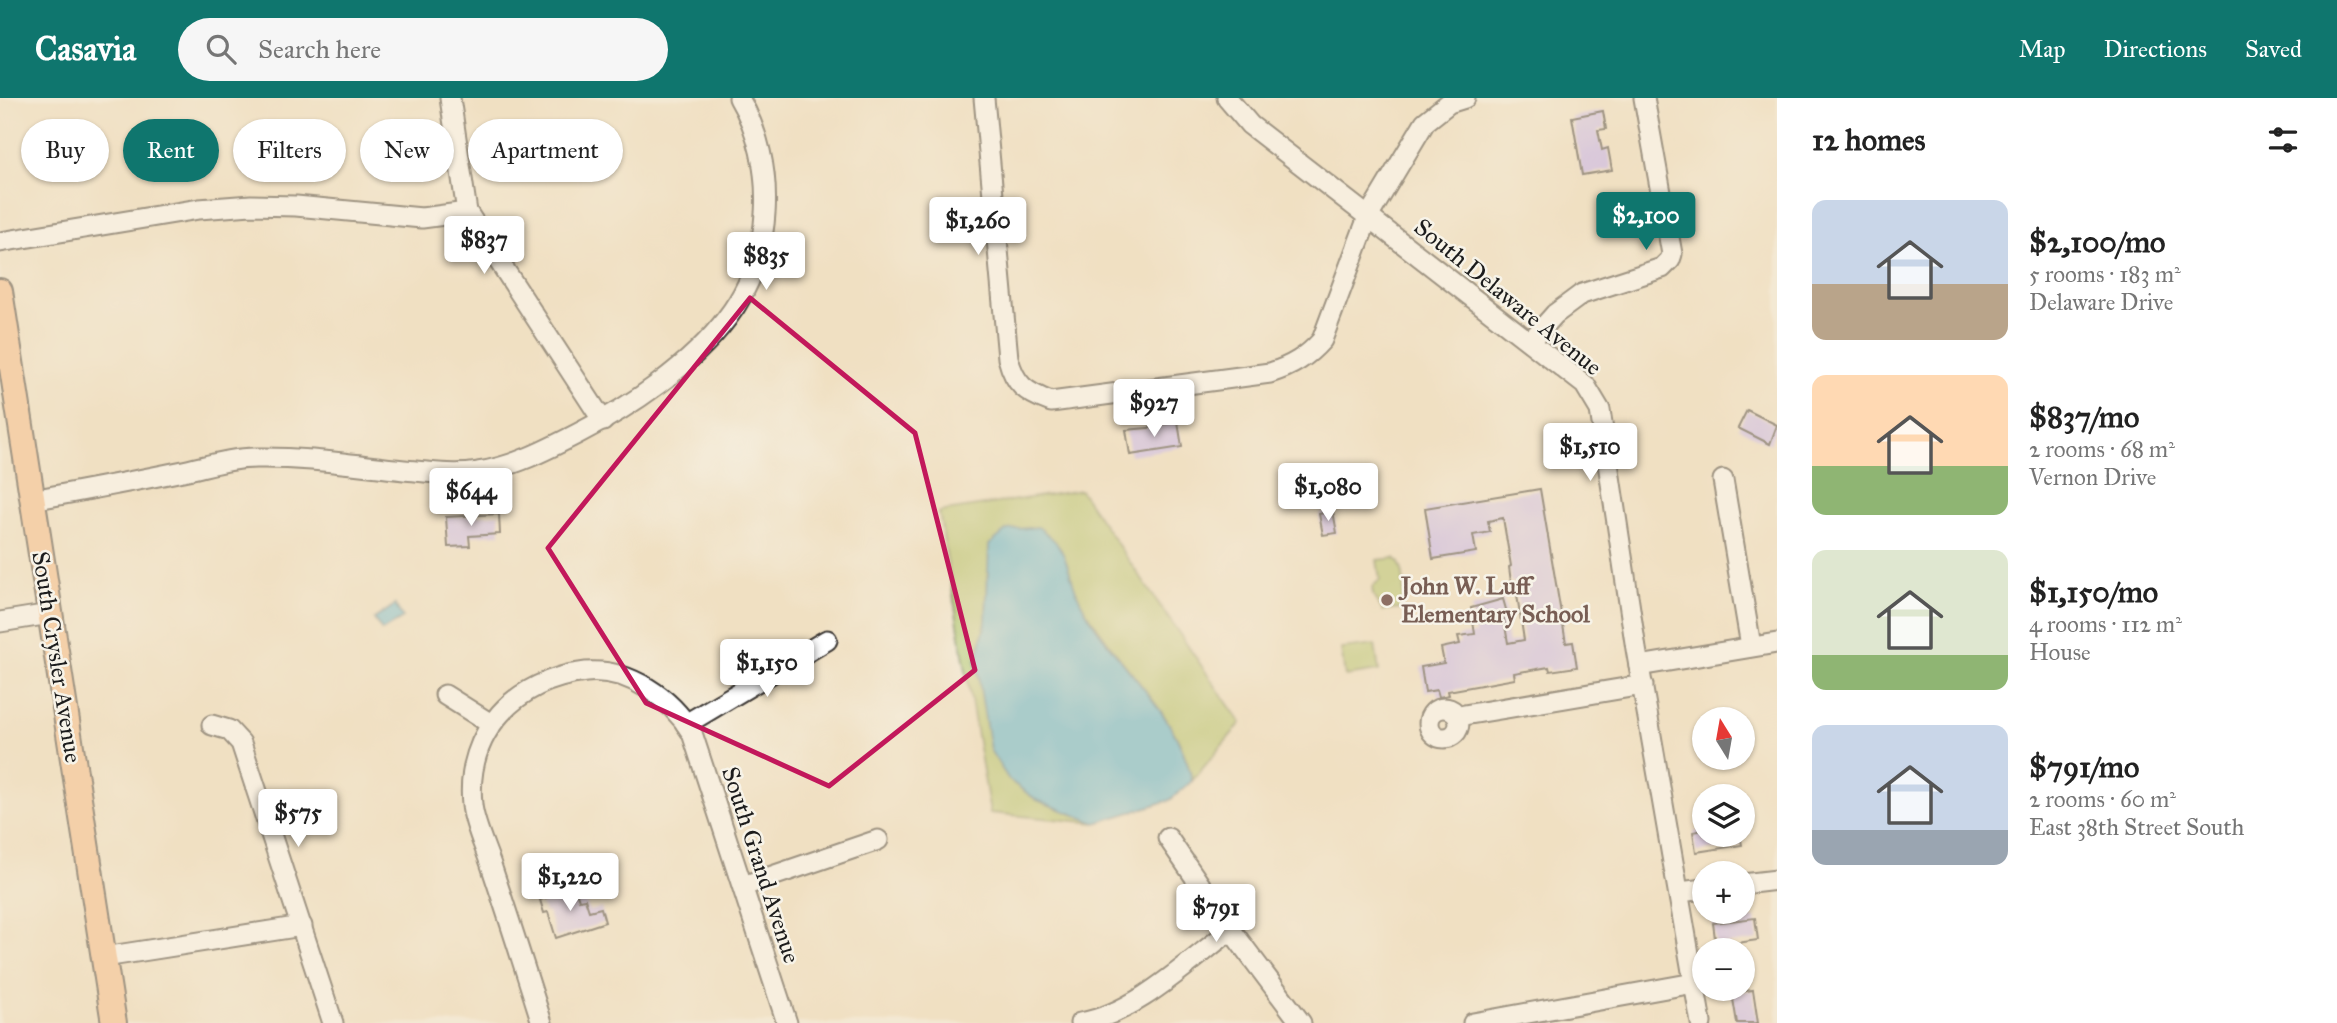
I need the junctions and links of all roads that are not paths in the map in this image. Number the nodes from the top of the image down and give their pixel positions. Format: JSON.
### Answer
{"nodes":[{"id":1,"x":450,"y":98,"type":"edge"},
{"id":2,"x":739,"y":98,"type":"edge"},
{"id":3,"x":984,"y":98,"type":"edge"},
{"id":4,"x":1227,"y":98,"type":"edge"},
{"id":5,"x":1465,"y":98,"type":"edge"},
{"id":6,"x":1644,"y":98,"type":"edge"},
{"id":7,"x":467,"y":212,"type":"junction"},
{"id":8,"x":1368,"y":217,"type":"junction"},
{"id":9,"x":0,"y":242,"type":"edge"},
{"id":10,"x":0,"y":291,"type":"edge"},
{"id":11,"x":1530,"y":342,"type":"junction"},
{"id":12,"x":603,"y":421,"type":"junction"},
{"id":13,"x":1723,"y":480,"type":"dead end"},
{"id":14,"x":32,"y":500,"type":"junction"},
{"id":15,"x":50,"y":614,"type":"junction"},
{"id":16,"x":0,"y":622,"type":"edge"},
{"id":17,"x":827,"y":640,"type":"dead end"},
{"id":18,"x":1777,"y":643,"type":"edge"},
{"id":19,"x":1751,"y":646,"type":"junction"},
{"id":20,"x":1639,"y":666,"type":"junction"},
{"id":21,"x":1643,"y":685,"type":"junction"},
{"id":22,"x":445,"y":695,"type":"dead end"},
{"id":23,"x":1458,"y":716,"type":"dead end"},
{"id":24,"x":212,"y":724,"type":"dead end"},
{"id":25,"x":491,"y":724,"type":"junction"},
{"id":26,"x":686,"y":724,"type":"junction"},
{"id":27,"x":1168,"y":838,"type":"dead end"},
{"id":28,"x":878,"y":840,"type":"dead end"},
{"id":29,"x":1777,"y":880,"type":"edge"},
{"id":30,"x":1755,"y":883,"type":"edge"},
{"id":31,"x":743,"y":886,"type":"junction"},
{"id":32,"x":1692,"y":890,"type":"edge"},
{"id":33,"x":1680,"y":892,"type":"junction"},
{"id":34,"x":302,"y":926,"type":"junction"},
{"id":35,"x":1231,"y":930,"type":"junction"},
{"id":36,"x":104,"y":957,"type":"junction"},
{"id":37,"x":1692,"y":970,"type":"edge"},
{"id":38,"x":1692,"y":983,"type":"edge"},
{"id":39,"x":1697,"y":1001,"type":"edge"},
{"id":40,"x":114,"y":1023,"type":"edge"},
{"id":41,"x":332,"y":1023,"type":"edge"},
{"id":42,"x":542,"y":1023,"type":"edge"},
{"id":43,"x":788,"y":1023,"type":"edge"},
{"id":44,"x":1080,"y":1023,"type":"edge"},
{"id":45,"x":1301,"y":1023,"type":"edge"},
{"id":46,"x":1473,"y":1023,"type":"edge"},
{"id":47,"x":1701,"y":1023,"type":"edge"}],
"edges":[{"from":1,"to":7,"type":"street"},
{"from":2,"to":12,"type":"street"},
{"from":3,"to":8,"type":"street"},
{"from":4,"to":8,"type":"street","name":"South Delaware Avenue"},
{"from":5,"to":8,"type":"street"},
{"from":6,"to":11,"type":"street"},
{"from":7,"to":9,"type":"street"},
{"from":7,"to":12,"type":"street"},
{"from":8,"to":11,"type":"street","name":"South Delaware Avenue"},
{"from":10,"to":14,"type":"main road","name":"South Crysler Avenue"},
{"from":11,"to":20,"type":"street","name":"South Delaware Avenue"},
{"from":12,"to":14,"type":"street"},
{"from":13,"to":19,"type":"street"},
{"from":14,"to":15,"type":"main road","name":"South Crysler Avenue"},
{"from":15,"to":16,"type":"street"},
{"from":15,"to":36,"type":"main road","name":"South Crysler Avenue"},
{"from":17,"to":26,"type":"street"},
{"from":18,"to":19,"type":"street"},
{"from":19,"to":20,"type":"street"},
{"from":20,"to":21,"type":"street","name":"South Delaware Avenue"},
{"from":21,"to":23,"type":"street"},
{"from":21,"to":33,"type":"street","name":"South Delaware Avenue"},
{"from":22,"to":25,"type":"street"},
{"from":24,"to":34,"type":"street"},
{"from":25,"to":26,"type":"street"},
{"from":25,"to":42,"type":"street"},
{"from":26,"to":31,"type":"street","name":"South Grand Avenue"},
{"from":27,"to":35,"type":"street"},
{"from":28,"to":31,"type":"street"},
{"from":29,"to":30,"type":"street"},
{"from":31,"to":43,"type":"street","name":"South Grand Avenue"},
{"from":32,"to":33,"type":"street"},
{"from":33,"to":37,"type":"street","name":"South Delaware Avenue"},
{"from":34,"to":36,"type":"street"},
{"from":34,"to":41,"type":"street"},
{"from":35,"to":44,"type":"street"},
{"from":35,"to":45,"type":"street"},
{"from":36,"to":40,"type":"main road","name":"South Crysler Avenue"},
{"from":38,"to":46,"type":"street"},
{"from":39,"to":47,"type":"street","name":"South Delaware Avenue"}]}
